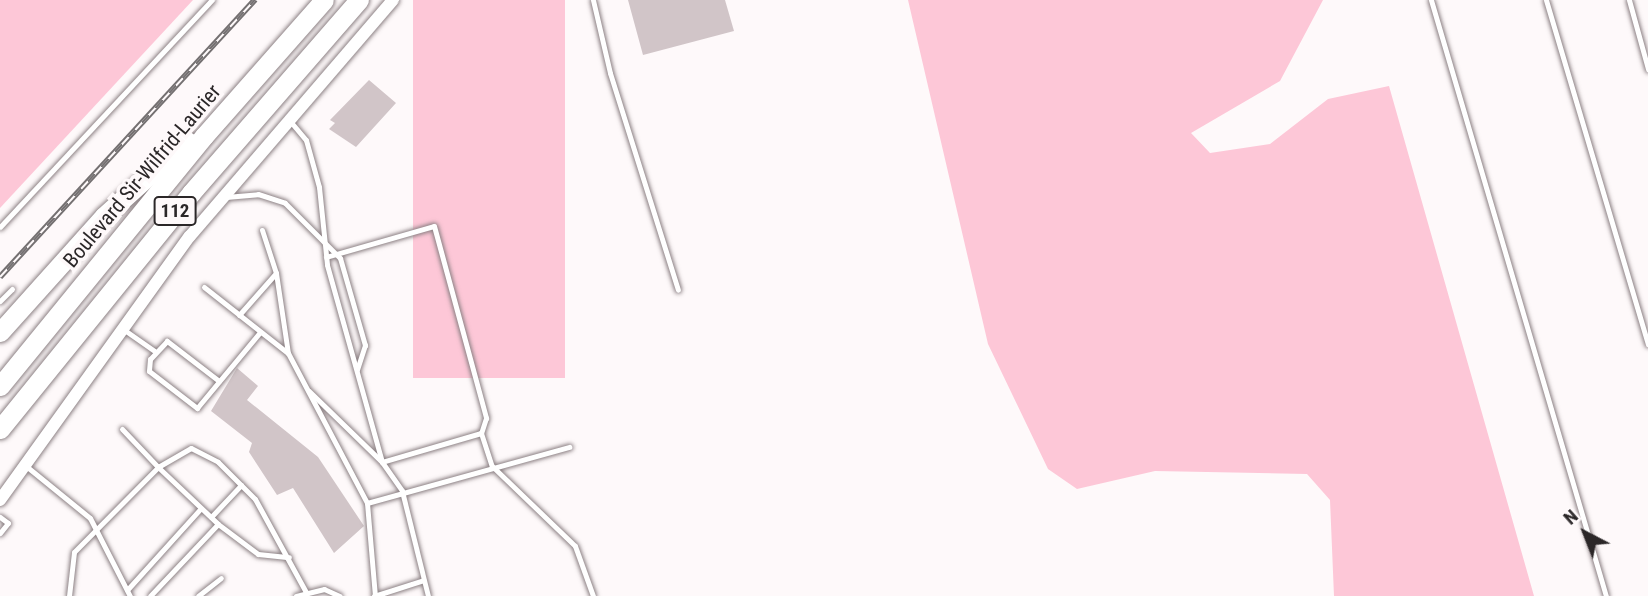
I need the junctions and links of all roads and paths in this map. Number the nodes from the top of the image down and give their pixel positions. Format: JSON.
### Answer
{"nodes":[{"id":1,"x":212,"y":0,"type":"edge"},
{"id":2,"x":324,"y":0,"type":"edge"},
{"id":3,"x":359,"y":0,"type":"edge"},
{"id":4,"x":393,"y":0,"type":"edge"},
{"id":5,"x":593,"y":0,"type":"edge"},
{"id":6,"x":1430,"y":0,"type":"edge"},
{"id":7,"x":1546,"y":0,"type":"edge"},
{"id":8,"x":1629,"y":0,"type":"edge"},
{"id":9,"x":1648,"y":69,"type":"edge"},
{"id":10,"x":245,"y":89,"type":"junction"},
{"id":11,"x":288,"y":119,"type":"junction"},
{"id":12,"x":219,"y":199,"type":"junction"},
{"id":13,"x":0,"y":228,"type":"edge"},
{"id":14,"x":262,"y":230,"type":"dead end"},
{"id":15,"x":324,"y":241,"type":"junction"},
{"id":16,"x":337,"y":254,"type":"junction"},
{"id":17,"x":326,"y":257,"type":"junction"},
{"id":18,"x":276,"y":273,"type":"junction"},
{"id":19,"x":204,"y":287,"type":"dead end"},
{"id":20,"x":12,"y":289,"type":"dead end"},
{"id":21,"x":678,"y":290,"type":"dead end"},
{"id":22,"x":0,"y":301,"type":"edge"},
{"id":23,"x":239,"y":315,"type":"junction"},
{"id":24,"x":123,"y":329,"type":"junction"},
{"id":25,"x":0,"y":332,"type":"edge"},
{"id":26,"x":260,"y":332,"type":"junction"},
{"id":27,"x":1648,"y":344,"type":"edge"},
{"id":28,"x":154,"y":351,"type":"junction"},
{"id":29,"x":288,"y":353,"type":"junction"},
{"id":30,"x":356,"y":371,"type":"junction"},
{"id":31,"x":219,"y":381,"type":"junction"},
{"id":32,"x":0,"y":386,"type":"edge"},
{"id":33,"x":304,"y":387,"type":"junction"},
{"id":34,"x":0,"y":429,"type":"edge"},
{"id":35,"x":122,"y":429,"type":"dead end"},
{"id":36,"x":481,"y":433,"type":"junction"},
{"id":37,"x":569,"y":447,"type":"dead end"},
{"id":38,"x":382,"y":462,"type":"junction"},
{"id":39,"x":26,"y":466,"type":"junction"},
{"id":40,"x":492,"y":466,"type":"junction"},
{"id":41,"x":158,"y":467,"type":"junction"},
{"id":42,"x":241,"y":485,"type":"junction"},
{"id":43,"x":402,"y":491,"type":"junction"},
{"id":44,"x":0,"y":500,"type":"edge"},
{"id":45,"x":366,"y":503,"type":"junction"},
{"id":46,"x":201,"y":508,"type":"junction"},
{"id":47,"x":0,"y":517,"type":"edge"},
{"id":48,"x":211,"y":517,"type":"junction"},
{"id":49,"x":218,"y":524,"type":"junction"},
{"id":50,"x":99,"y":530,"type":"junction"},
{"id":51,"x":0,"y":533,"type":"edge"},
{"id":52,"x":289,"y":557,"type":"junction"},
{"id":53,"x":221,"y":578,"type":"dead end"},
{"id":54,"x":424,"y":580,"type":"junction"},
{"id":55,"x":306,"y":592,"type":"junction"},
{"id":56,"x":128,"y":593,"type":"edge"},
{"id":57,"x":69,"y":596,"type":"edge"},
{"id":58,"x":150,"y":596,"type":"edge"},
{"id":59,"x":198,"y":596,"type":"edge"},
{"id":60,"x":296,"y":596,"type":"edge"},
{"id":61,"x":340,"y":596,"type":"edge"},
{"id":62,"x":374,"y":596,"type":"edge"},
{"id":63,"x":428,"y":596,"type":"edge"},
{"id":64,"x":593,"y":596,"type":"edge"},
{"id":65,"x":1606,"y":596,"type":"edge"}],
"edges":[{"from":1,"to":13,"type":"lane"},
{"from":2,"to":10,"type":"highway","name":"Boulevard Sir-Wilfrid-Laurier","number":"112"},
{"from":3,"to":34,"type":"highway","number":"112"},
{"from":4,"to":11,"type":"street"},
{"from":5,"to":21,"type":"lane"},
{"from":6,"to":65,"type":"lane"},
{"from":7,"to":27,"type":"lane"},
{"from":8,"to":9,"type":"lane"},
{"from":10,"to":25,"type":"highway"},
{"from":10,"to":32,"type":"highway","name":"Boulevard Sir-Wilfrid-Laurier","number":"112"},
{"from":11,"to":12,"type":"street"},
{"from":11,"to":15,"type":"lane"},
{"from":12,"to":15,"type":"lane"},
{"from":12,"to":24,"type":"street"},
{"from":14,"to":18,"type":"lane"},
{"from":15,"to":16,"type":"lane"},
{"from":15,"to":17,"type":"lane"},
{"from":16,"to":17,"type":"lane"},
{"from":16,"to":30,"type":"lane"},
{"from":16,"to":36,"type":"lane"},
{"from":17,"to":30,"type":"lane"},
{"from":18,"to":23,"type":"lane"},
{"from":18,"to":29,"type":"lane"},
{"from":19,"to":23,"type":"lane"},
{"from":20,"to":22,"type":"lane"},
{"from":23,"to":26,"type":"lane"},
{"from":24,"to":28,"type":"lane"},
{"from":24,"to":39,"type":"street"},
{"from":26,"to":29,"type":"lane"},
{"from":26,"to":31,"type":"lane"},
{"from":28,"to":31,"type":"lane"},
{"from":28,"to":31,"type":"lane"},
{"from":29,"to":33,"type":"lane"},
{"from":30,"to":38,"type":"lane"},
{"from":33,"to":38,"type":"lane"},
{"from":33,"to":45,"type":"lane"},
{"from":35,"to":41,"type":"lane"},
{"from":36,"to":38,"type":"lane"},
{"from":36,"to":40,"type":"lane"},
{"from":37,"to":40,"type":"lane"},
{"from":38,"to":43,"type":"lane"},
{"from":39,"to":44,"type":"street"},
{"from":39,"to":50,"type":"lane"},
{"from":40,"to":43,"type":"lane"},
{"from":40,"to":64,"type":"lane"},
{"from":41,"to":42,"type":"lane"},
{"from":41,"to":46,"type":"lane"},
{"from":41,"to":50,"type":"lane"},
{"from":42,"to":48,"type":"lane"},
{"from":42,"to":52,"type":"lane"},
{"from":43,"to":45,"type":"lane"},
{"from":43,"to":54,"type":"lane"},
{"from":45,"to":62,"type":"lane"},
{"from":46,"to":48,"type":"lane"},
{"from":46,"to":56,"type":"lane"},
{"from":47,"to":51,"type":"lane"},
{"from":48,"to":49,"type":"lane"},
{"from":49,"to":52,"type":"lane"},
{"from":49,"to":58,"type":"lane"},
{"from":50,"to":56,"type":"lane"},
{"from":50,"to":57,"type":"lane"},
{"from":52,"to":55,"type":"lane"},
{"from":53,"to":59,"type":"lane"},
{"from":54,"to":62,"type":"lane"},
{"from":54,"to":63,"type":"lane"},
{"from":55,"to":60,"type":"lane"},
{"from":55,"to":61,"type":"lane"}]}
